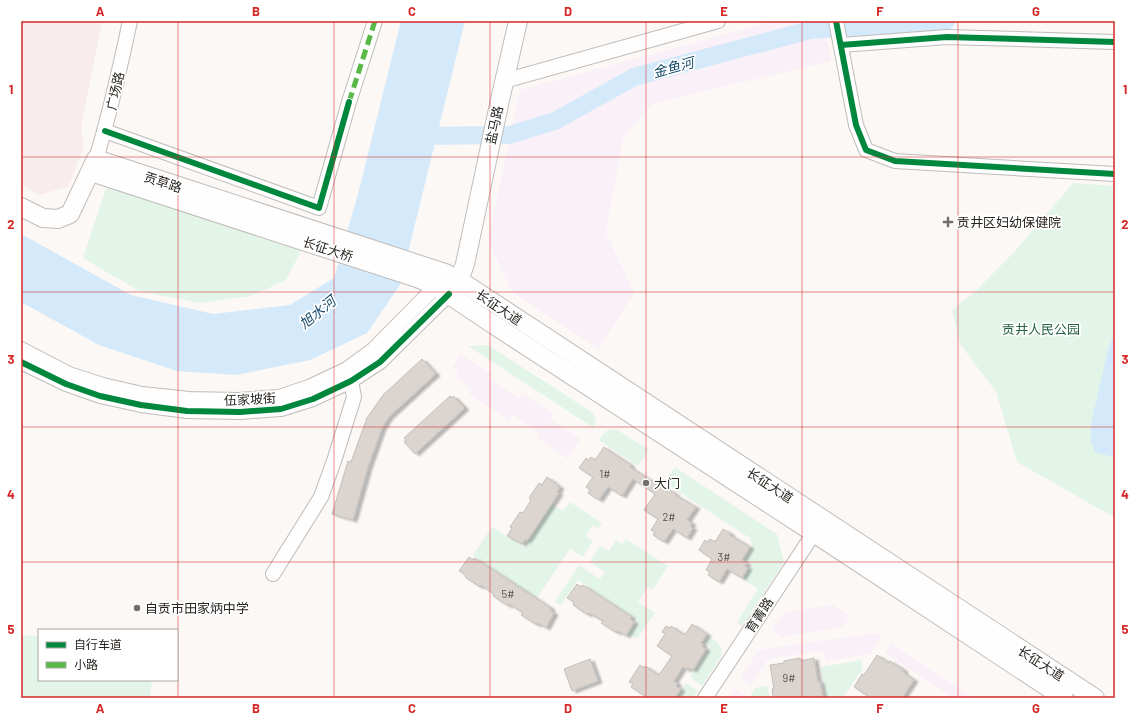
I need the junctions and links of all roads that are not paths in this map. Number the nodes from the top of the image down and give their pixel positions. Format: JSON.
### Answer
{"nodes":[{"id":1,"x":130,"y":21,"type":"edge"},
{"id":2,"x":375,"y":21,"type":"edge"},
{"id":3,"x":518,"y":21,"type":"edge"},
{"id":4,"x":718,"y":21,"type":"edge"},
{"id":5,"x":836,"y":21,"type":"edge"},
{"id":6,"x":1115,"y":42,"type":"edge"},
{"id":7,"x":841,"y":45,"type":"junction"},
{"id":8,"x":504,"y":80,"type":"junction"},
{"id":9,"x":105,"y":131,"type":"junction"},
{"id":10,"x":93,"y":166,"type":"junction"},
{"id":11,"x":1115,"y":174,"type":"edge"},
{"id":12,"x":21,"y":207,"type":"edge"},
{"id":13,"x":241,"y":214,"type":"joint"},
{"id":14,"x":447,"y":283,"type":"junction"},
{"id":15,"x":21,"y":350,"type":"edge"},
{"id":16,"x":21,"y":362,"type":"edge"},
{"id":17,"x":349,"y":375,"type":"junction"},
{"id":18,"x":814,"y":533,"type":"junction"},
{"id":19,"x":273,"y":574,"type":"dead end"},
{"id":20,"x":705,"y":698,"type":"edge"},
{"id":21,"x":1064,"y":698,"type":"edge"},
{"id":22,"x":1095,"y":698,"type":"edge"}],
"edges":[{"from":1,"to":9,"type":"street","name":"广场路"},
{"from":2,"to":9,"type":"street"},
{"from":3,"to":8,"type":"main road","name":"盐马路"},
{"from":4,"to":8,"type":"street"},
{"from":5,"to":7,"type":"street"},
{"from":6,"to":7,"type":"street"},
{"from":7,"to":11,"type":"street"},
{"from":8,"to":14,"type":"main road","name":"盐马路"},
{"from":9,"to":10,"type":"street","name":"广场路"},
{"from":10,"to":12,"type":"main road"},
{"from":10,"to":13,"type":"main road","name":"贡草路"},
{"from":13,"to":14,"type":"main road","name":"长征大桥"},
{"from":14,"to":17,"type":"street","name":"伍家坡街"},
{"from":14,"to":18,"type":"main road","name":"长征大道"},
{"from":14,"to":22,"type":"main road","name":"长征大道"},
{"from":15,"to":17,"type":"street","name":"伍家坡街"},
{"from":16,"to":17,"type":"street","name":"伍家坡街"},
{"from":17,"to":19,"type":"street"},
{"from":18,"to":20,"type":"street","name":"育菁路"},
{"from":18,"to":21,"type":"main road","name":"长征大道"}]}
